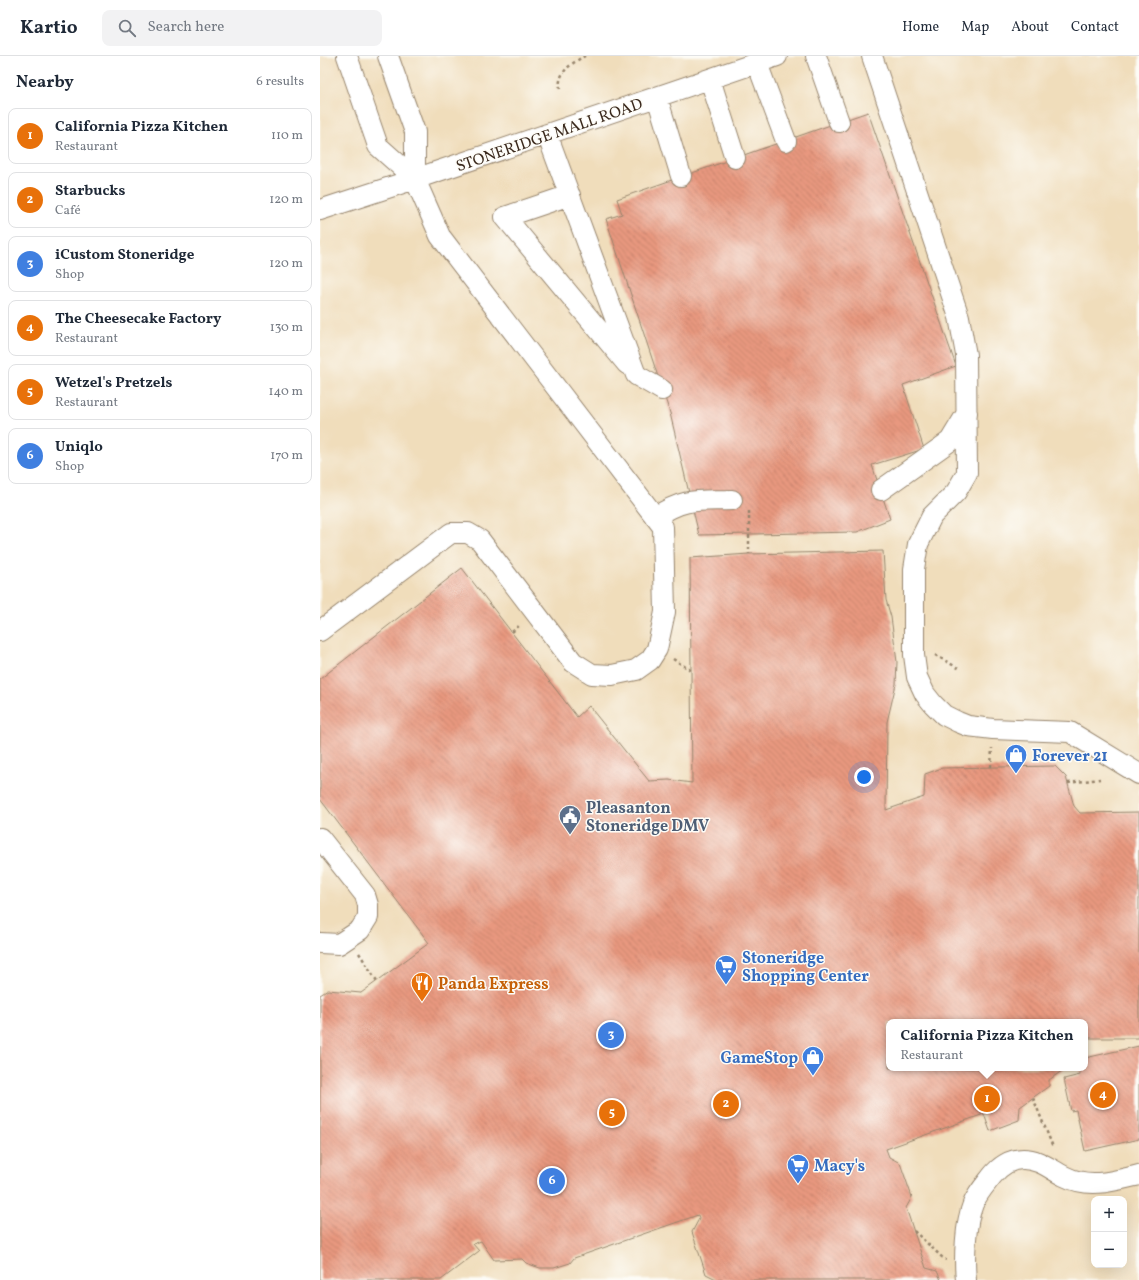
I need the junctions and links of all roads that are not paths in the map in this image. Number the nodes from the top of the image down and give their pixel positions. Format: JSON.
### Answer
{"nodes":[{"id":1,"x":347,"y":56,"type":"edge"},
{"id":2,"x":388,"y":56,"type":"edge"},
{"id":3,"x":777,"y":56,"type":"edge"},
{"id":4,"x":816,"y":56,"type":"edge"},
{"id":5,"x":872,"y":56,"type":"edge"},
{"id":6,"x":757,"y":63,"type":"junction"},
{"id":7,"x":710,"y":79,"type":"junction"},
{"id":8,"x":657,"y":97,"type":"junction"},
{"id":9,"x":839,"y":122,"type":"dead end"},
{"id":10,"x":547,"y":134,"type":"junction"},
{"id":11,"x":786,"y":141,"type":"dead end"},
{"id":12,"x":735,"y":158,"type":"dead end"},
{"id":13,"x":681,"y":176,"type":"dead end"},
{"id":14,"x":415,"y":179,"type":"junction"},
{"id":15,"x":570,"y":196,"type":"junction"},
{"id":16,"x":320,"y":210,"type":"edge"},
{"id":17,"x":636,"y":375,"type":"junction"},
{"id":18,"x":662,"y":390,"type":"dead end"},
{"id":19,"x":967,"y":413,"type":"junction"},
{"id":20,"x":881,"y":490,"type":"dead end"},
{"id":21,"x":741,"y":504,"type":"road end"},
{"id":22,"x":655,"y":517,"type":"junction"},
{"id":23,"x":320,"y":631,"type":"edge"},
{"id":24,"x":1139,"y":774,"type":"edge"},
{"id":25,"x":320,"y":838,"type":"edge"},
{"id":26,"x":320,"y":944,"type":"edge"},
{"id":27,"x":1139,"y":1175,"type":"edge"},
{"id":28,"x":965,"y":1271,"type":"edge"}],
"edges":[{"from":1,"to":14,"type":"street"},
{"from":2,"to":14,"type":"street"},
{"from":3,"to":6,"type":"street","name":"STONERIDGE MALL ROAD"},
{"from":4,"to":9,"type":"street"},
{"from":5,"to":19,"type":"street"},
{"from":6,"to":7,"type":"street","name":"STONERIDGE MALL ROAD"},
{"from":6,"to":11,"type":"street"},
{"from":7,"to":8,"type":"street","name":"STONERIDGE MALL ROAD"},
{"from":7,"to":12,"type":"street"},
{"from":8,"to":10,"type":"street","name":"STONERIDGE MALL ROAD"},
{"from":8,"to":13,"type":"street"},
{"from":10,"to":14,"type":"street","name":"STONERIDGE MALL ROAD"},
{"from":10,"to":15,"type":"street"},
{"from":14,"to":16,"type":"street","name":"STONERIDGE MALL ROAD"},
{"from":14,"to":22,"type":"street"},
{"from":15,"to":17,"type":"street"},
{"from":15,"to":17,"type":"street"},
{"from":17,"to":18,"type":"street"},
{"from":19,"to":20,"type":"street"},
{"from":19,"to":24,"type":"street"},
{"from":21,"to":22,"type":"street"},
{"from":22,"to":23,"type":"street"},
{"from":25,"to":26,"type":"street"},
{"from":27,"to":28,"type":"street"}]}
